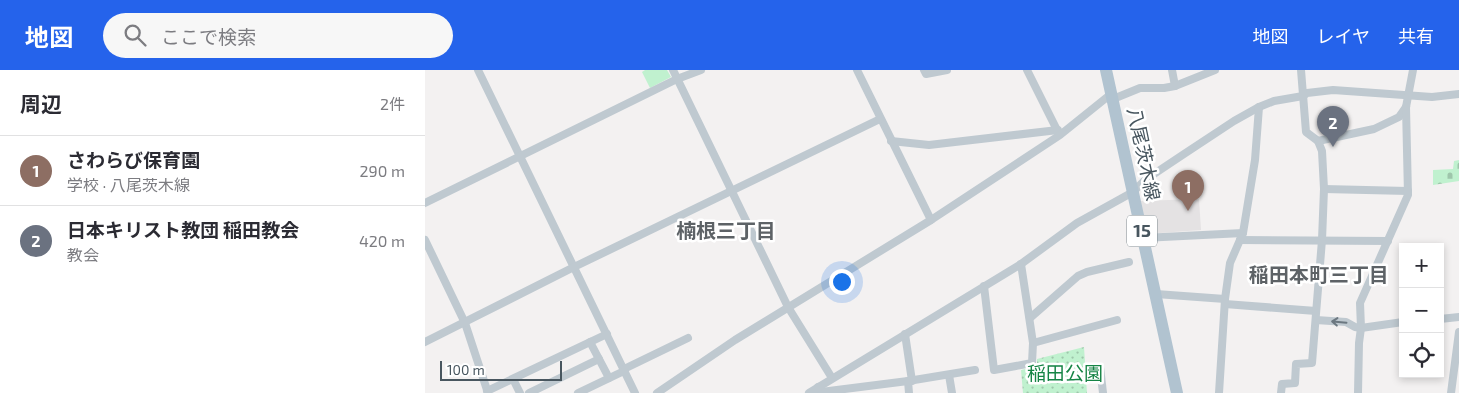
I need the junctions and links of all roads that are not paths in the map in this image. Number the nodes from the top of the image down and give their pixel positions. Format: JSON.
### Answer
{"nodes":[{"id":1,"x":478,"y":70,"type":"edge"},
{"id":2,"x":673,"y":70,"type":"edge"},
{"id":3,"x":701,"y":70,"type":"edge"},
{"id":4,"x":857,"y":70,"type":"edge"},
{"id":5,"x":924,"y":70,"type":"edge"},
{"id":6,"x":947,"y":70,"type":"edge"},
{"id":7,"x":1027,"y":70,"type":"edge"},
{"id":8,"x":1106,"y":70,"type":"edge"},
{"id":9,"x":1173,"y":70,"type":"edge"},
{"id":10,"x":1215,"y":70,"type":"edge"},
{"id":11,"x":1301,"y":70,"type":"edge"},
{"id":12,"x":1413,"y":70,"type":"edge"},
{"id":13,"x":677,"y":79,"type":"junction"},
{"id":14,"x":1175,"y":86,"type":"junction"},
{"id":15,"x":1459,"y":94,"type":"edge"},
{"id":16,"x":1112,"y":96,"type":"junction"},
{"id":17,"x":1303,"y":96,"type":"junction"},
{"id":18,"x":1408,"y":96,"type":"junction"},
{"id":19,"x":1259,"y":107,"type":"junction"},
{"id":20,"x":1406,"y":107,"type":"junction"},
{"id":21,"x":880,"y":119,"type":"junction"},
{"id":22,"x":1059,"y":133,"type":"junction"},
{"id":23,"x":891,"y":141,"type":"junction"},
{"id":24,"x":1318,"y":141,"type":"junction"},
{"id":25,"x":521,"y":156,"type":"junction"},
{"id":26,"x":1324,"y":189,"type":"junction"},
{"id":27,"x":1408,"y":191,"type":"junction"},
{"id":28,"x":731,"y":192,"type":"junction"},
{"id":29,"x":1133,"y":192,"type":"junction"},
{"id":30,"x":425,"y":203,"type":"edge"},
{"id":31,"x":931,"y":220,"type":"junction"},
{"id":32,"x":1241,"y":236,"type":"junction"},
{"id":33,"x":1143,"y":238,"type":"junction"},
{"id":34,"x":425,"y":240,"type":"edge"},
{"id":35,"x":1322,"y":240,"type":"junction"},
{"id":36,"x":1387,"y":241,"type":"junction"},
{"id":37,"x":427,"y":251,"type":"edge"},
{"id":38,"x":1129,"y":262,"type":"dead end"},
{"id":39,"x":1021,"y":264,"type":"junction"},
{"id":40,"x":574,"y":268,"type":"junction"},
{"id":41,"x":984,"y":286,"type":"junction"},
{"id":42,"x":1156,"y":294,"type":"junction"},
{"id":43,"x":1225,"y":301,"type":"junction"},
{"id":44,"x":787,"y":307,"type":"junction"},
{"id":45,"x":1317,"y":311,"type":"junction"},
{"id":46,"x":1459,"y":317,"type":"edge"},
{"id":47,"x":1030,"y":318,"type":"junction"},
{"id":48,"x":1444,"y":319,"type":"edge"},
{"id":49,"x":1117,"y":320,"type":"dead end"},
{"id":50,"x":1316,"y":320,"type":"junction"},
{"id":51,"x":465,"y":323,"type":"junction"},
{"id":52,"x":1399,"y":323,"type":"edge"},
{"id":53,"x":1361,"y":328,"type":"junction"},
{"id":54,"x":1459,"y":332,"type":"edge"},
{"id":55,"x":607,"y":334,"type":"junction"},
{"id":56,"x":905,"y":334,"type":"junction"},
{"id":57,"x":688,"y":338,"type":"dead end"},
{"id":58,"x":425,"y":342,"type":"edge"},
{"id":59,"x":590,"y":342,"type":"junction"},
{"id":60,"x":1033,"y":343,"type":"junction"},
{"id":61,"x":599,"y":359,"type":"junction"},
{"id":62,"x":1100,"y":367,"type":"dead end"},
{"id":63,"x":624,"y":370,"type":"junction"},
{"id":64,"x":975,"y":370,"type":"dead end"},
{"id":65,"x":949,"y":374,"type":"junction"},
{"id":66,"x":609,"y":378,"type":"junction"},
{"id":67,"x":832,"y":378,"type":"junction"},
{"id":68,"x":513,"y":379,"type":"junction"},
{"id":69,"x":910,"y":381,"type":"junction"},
{"id":70,"x":818,"y":387,"type":"junction"},
{"id":71,"x":590,"y":391,"type":"edge"},
{"id":72,"x":844,"y":391,"type":"edge"},
{"id":73,"x":488,"y":392,"type":"edge"},
{"id":74,"x":520,"y":393,"type":"edge"},
{"id":75,"x":529,"y":393,"type":"edge"},
{"id":76,"x":578,"y":393,"type":"edge"},
{"id":77,"x":635,"y":393,"type":"edge"},
{"id":78,"x":657,"y":393,"type":"edge"},
{"id":79,"x":809,"y":393,"type":"edge"},
{"id":80,"x":909,"y":393,"type":"edge"},
{"id":81,"x":952,"y":393,"type":"edge"},
{"id":82,"x":1103,"y":393,"type":"edge"},
{"id":83,"x":1177,"y":393,"type":"edge"},
{"id":84,"x":1219,"y":393,"type":"edge"},
{"id":85,"x":1281,"y":393,"type":"edge"},
{"id":86,"x":1358,"y":393,"type":"edge"},
{"id":87,"x":1451,"y":393,"type":"edge"}],
"edges":[{"from":1,"to":25,"type":"street"},
{"from":2,"to":13,"type":"street"},
{"from":3,"to":13,"type":"street"},
{"from":4,"to":21,"type":"street"},
{"from":5,"to":6,"type":"street"},
{"from":7,"to":22,"type":"street"},
{"from":8,"to":16,"type":"main road","name":"八尾茨木線","number":"15"},
{"from":9,"to":14,"type":"street"},
{"from":10,"to":14,"type":"street"},
{"from":11,"to":17,"type":"street"},
{"from":12,"to":18,"type":"street"},
{"from":13,"to":25,"type":"street"},
{"from":13,"to":28,"type":"street"},
{"from":14,"to":16,"type":"street"},
{"from":15,"to":18,"type":"street"},
{"from":16,"to":22,"type":"street"},
{"from":16,"to":29,"type":"main road","name":"八尾茨木線","number":"15"},
{"from":17,"to":18,"type":"street"},
{"from":17,"to":19,"type":"street"},
{"from":17,"to":24,"type":"street"},
{"from":18,"to":20,"type":"street"},
{"from":19,"to":29,"type":"street"},
{"from":19,"to":32,"type":"street"},
{"from":20,"to":24,"type":"street"},
{"from":20,"to":27,"type":"street"},
{"from":21,"to":23,"type":"street"},
{"from":21,"to":28,"type":"street"},
{"from":22,"to":23,"type":"street"},
{"from":22,"to":31,"type":"street"},
{"from":23,"to":31,"type":"street"},
{"from":24,"to":26,"type":"street"},
{"from":25,"to":30,"type":"street"},
{"from":25,"to":40,"type":"street"},
{"from":26,"to":27,"type":"street"},
{"from":26,"to":35,"type":"street"},
{"from":27,"to":36,"type":"street"},
{"from":28,"to":40,"type":"street"},
{"from":28,"to":44,"type":"street"},
{"from":29,"to":33,"type":"main road","name":"八尾茨木線","number":"15"},
{"from":29,"to":39,"type":"street"},
{"from":31,"to":44,"type":"street"},
{"from":32,"to":33,"type":"street"},
{"from":32,"to":35,"type":"street"},
{"from":32,"to":43,"type":"street"},
{"from":33,"to":42,"type":"main road","name":"八尾茨木線","number":"15"},
{"from":34,"to":37,"type":"street"},
{"from":35,"to":36,"type":"street"},
{"from":35,"to":45,"type":"street"},
{"from":36,"to":53,"type":"street"},
{"from":37,"to":51,"type":"street"},
{"from":38,"to":47,"type":"street"},
{"from":39,"to":41,"type":"street"},
{"from":39,"to":47,"type":"street"},
{"from":40,"to":51,"type":"street"},
{"from":40,"to":55,"type":"street"},
{"from":41,"to":56,"type":"street"},
{"from":41,"to":60,"type":"street"},
{"from":42,"to":43,"type":"street"},
{"from":42,"to":83,"type":"main road","name":"八尾茨木線","number":"15"},
{"from":43,"to":45,"type":"street"},
{"from":43,"to":84,"type":"street"},
{"from":44,"to":67,"type":"street"},
{"from":44,"to":78,"type":"street"},
{"from":45,"to":50,"type":"street"},
{"from":46,"to":48,"type":"street"},
{"from":47,"to":60,"type":"street"},
{"from":49,"to":60,"type":"street"},
{"from":53,"to":50,"type":"street","one_way":true},
{"from":50,"to":85,"type":"street"},
{"from":51,"to":58,"type":"street"},
{"from":51,"to":73,"type":"street"},
{"from":52,"to":53,"type":"street"},
{"from":53,"to":86,"type":"street"},
{"from":54,"to":87,"type":"street"},
{"from":55,"to":59,"type":"street"},
{"from":55,"to":63,"type":"street"},
{"from":56,"to":67,"type":"street"},
{"from":56,"to":69,"type":"street"},
{"from":57,"to":63,"type":"street"},
{"from":59,"to":61,"type":"street"},
{"from":59,"to":68,"type":"street"},
{"from":61,"to":66,"type":"street"},
{"from":61,"to":75,"type":"street"},
{"from":62,"to":82,"type":"street"},
{"from":63,"to":66,"type":"street"},
{"from":63,"to":77,"type":"street"},
{"from":64,"to":65,"type":"street"},
{"from":65,"to":69,"type":"street"},
{"from":65,"to":81,"type":"street"},
{"from":66,"to":71,"type":"street"},
{"from":67,"to":70,"type":"street"},
{"from":68,"to":73,"type":"street"},
{"from":68,"to":74,"type":"street"},
{"from":69,"to":72,"type":"street"},
{"from":69,"to":80,"type":"street"},
{"from":70,"to":72,"type":"street"},
{"from":70,"to":79,"type":"street"},
{"from":71,"to":76,"type":"street"}]}
